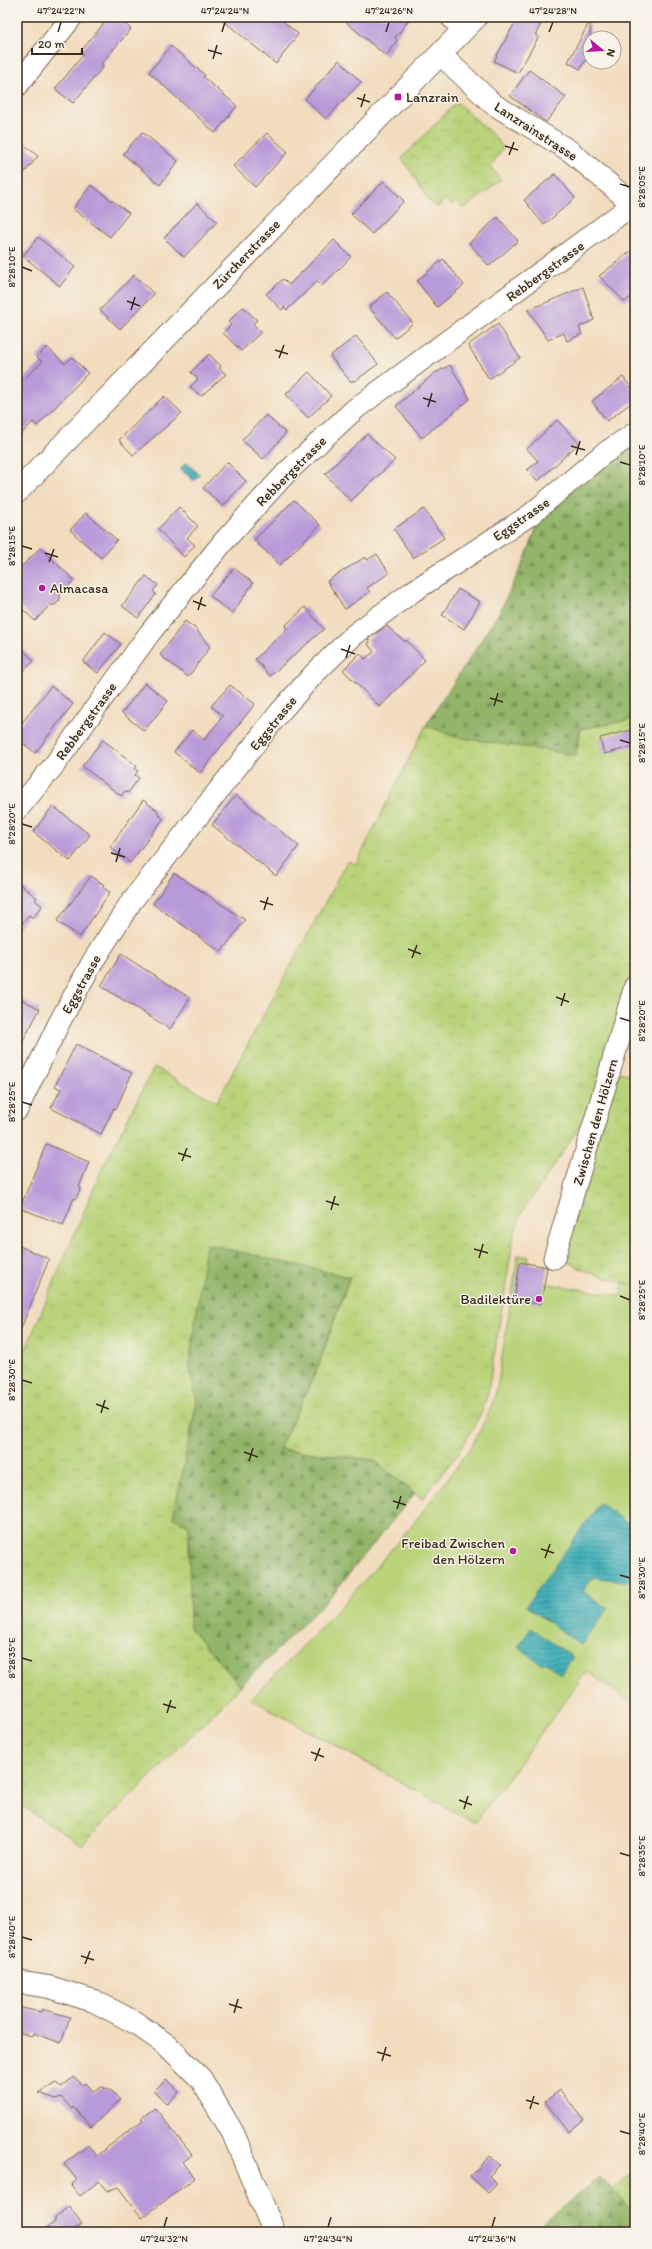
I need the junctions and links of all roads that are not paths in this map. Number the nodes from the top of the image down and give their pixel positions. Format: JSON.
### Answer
{"nodes":[{"id":1,"x":72,"y":17,"type":"edge"},
{"id":2,"x":463,"y":21,"type":"edge"},
{"id":3,"x":440,"y":54,"type":"junction"},
{"id":4,"x":17,"y":86,"type":"edge"},
{"id":5,"x":634,"y":204,"type":"edge"},
{"id":6,"x":635,"y":434,"type":"edge"},
{"id":7,"x":17,"y":492,"type":"edge"},
{"id":8,"x":17,"y":810,"type":"edge"},
{"id":9,"x":635,"y":986,"type":"edge"},
{"id":10,"x":17,"y":1110,"type":"edge"},
{"id":11,"x":554,"y":1258,"type":"dead end"},
{"id":12,"x":17,"y":1982,"type":"edge"},
{"id":13,"x":274,"y":2232,"type":"edge"}],
"edges":[{"from":1,"to":4,"type":"street"},
{"from":2,"to":3,"type":"main road","name":"Zürcherstrasse"},
{"from":3,"to":5,"type":"street","name":"Lanzrainstrasse"},
{"from":3,"to":7,"type":"main road","name":"Zürcherstrasse"},
{"from":5,"to":8,"type":"street","name":"Rebbergstrasse"},
{"from":6,"to":10,"type":"street","name":"Eggstrasse"},
{"from":9,"to":11,"type":"street","name":"Zwischen den Hölzern"},
{"from":12,"to":13,"type":"main road"}]}
